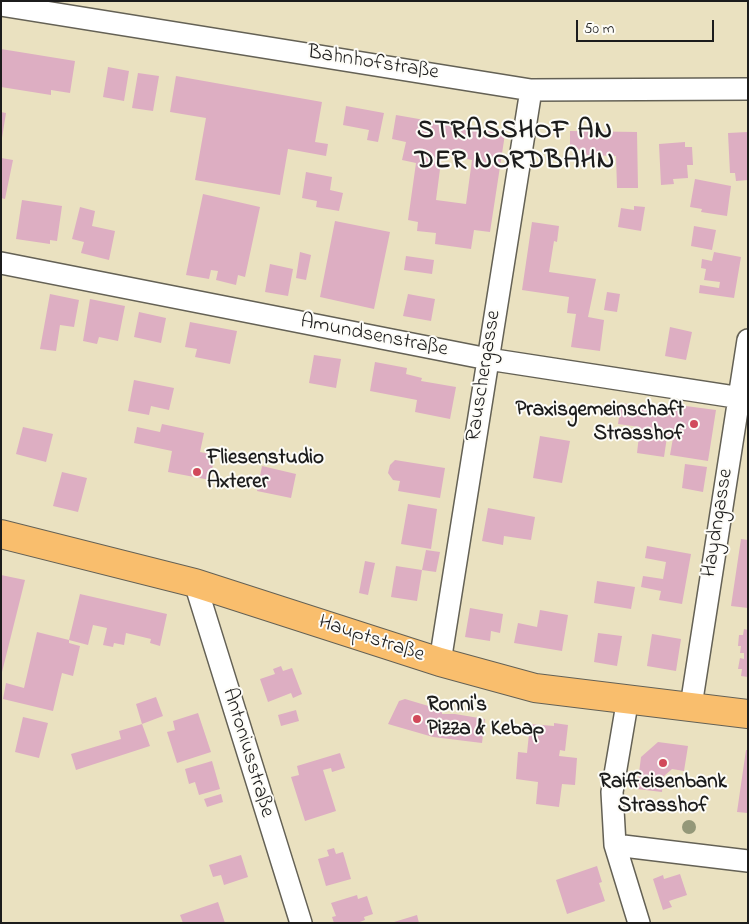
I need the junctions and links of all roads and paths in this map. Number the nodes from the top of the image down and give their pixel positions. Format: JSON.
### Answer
{"nodes":[{"id":1,"x":1,"y":6,"type":"edge"},
{"id":2,"x":748,"y":89,"type":"edge"},
{"id":3,"x":530,"y":90,"type":"junction"},
{"id":4,"x":1,"y":263,"type":"edge"},
{"id":5,"x":748,"y":340,"type":"edge"},
{"id":6,"x":488,"y":359,"type":"junction"},
{"id":7,"x":743,"y":398,"type":"edge"},
{"id":8,"x":1,"y":534,"type":"edge"},
{"id":9,"x":194,"y":583,"type":"junction"},
{"id":10,"x":440,"y":662,"type":"junction"},
{"id":11,"x":628,"y":698,"type":"junction"},
{"id":12,"x":691,"y":706,"type":"junction"},
{"id":13,"x":748,"y":714,"type":"edge"},
{"id":14,"x":615,"y":844,"type":"junction"},
{"id":15,"x":748,"y":860,"type":"edge"},
{"id":16,"x":301,"y":923,"type":"edge"},
{"id":17,"x":639,"y":923,"type":"edge"}],
"edges":[{"from":1,"to":3,"type":"street","name":"Bahnhofstraße"},
{"from":2,"to":3,"type":"street","name":"Bahnhofstraße"},
{"from":3,"to":6,"type":"street","name":"Rauschergasse"},
{"from":4,"to":6,"type":"street","name":"Amundsenstraße"},
{"from":5,"to":7,"type":"street","name":"Haydngasse"},
{"from":6,"to":7,"type":"street","name":"Amundsenstraße"},
{"from":6,"to":10,"type":"street","name":"Rauschergasse"},
{"from":7,"to":12,"type":"street","name":"Haydngasse"},
{"from":8,"to":9,"type":"main road","name":"Hauptstraße"},
{"from":9,"to":10,"type":"main road","name":"Hauptstraße"},
{"from":9,"to":16,"type":"street","name":"Antoniusstraße"},
{"from":10,"to":11,"type":"main road","name":"Hauptstraße"},
{"from":11,"to":12,"type":"main road","name":"Hauptstraße"},
{"from":11,"to":14,"type":"street"},
{"from":12,"to":13,"type":"main road","name":"Hauptstraße"},
{"from":14,"to":15,"type":"street"},
{"from":14,"to":17,"type":"street"}]}
